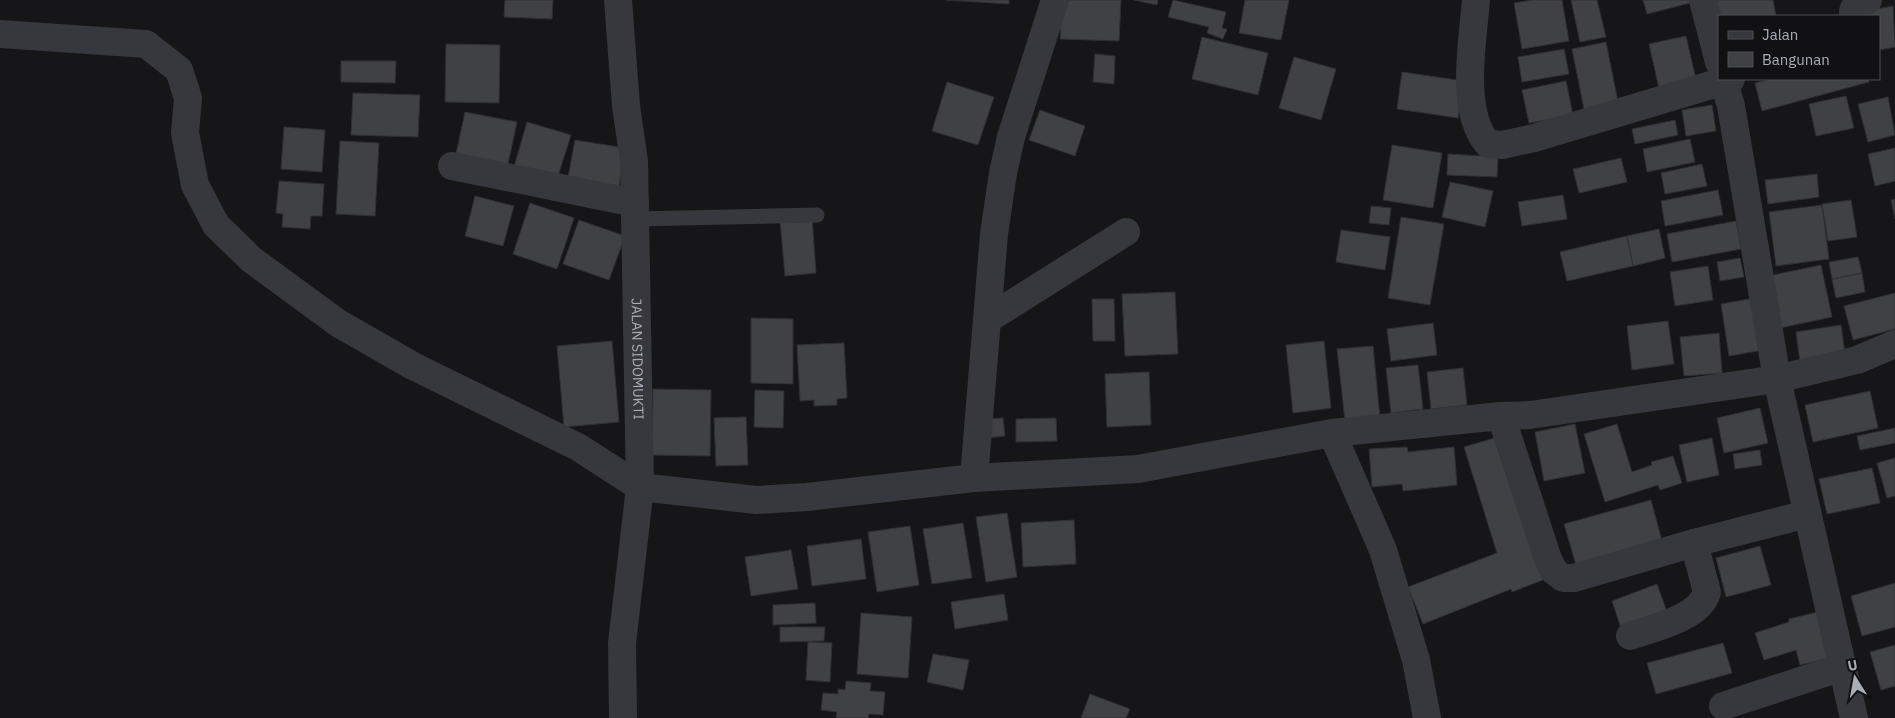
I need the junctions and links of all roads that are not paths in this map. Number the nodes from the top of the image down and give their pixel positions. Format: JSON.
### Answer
{"nodes":[{"id":1,"x":618,"y":0,"type":"edge"},
{"id":2,"x":1055,"y":0,"type":"edge"},
{"id":3,"x":1476,"y":0,"type":"edge"},
{"id":4,"x":1703,"y":0,"type":"edge"},
{"id":5,"x":1868,"y":0,"type":"edge"},
{"id":6,"x":1852,"y":15,"type":"edge"},
{"id":7,"x":0,"y":34,"type":"edge"},
{"id":8,"x":1718,"y":54,"type":"edge"},
{"id":9,"x":1718,"y":77,"type":"edge"},
{"id":10,"x":1725,"y":80,"type":"edge"},
{"id":11,"x":452,"y":166,"type":"dead end"},
{"id":12,"x":635,"y":211,"type":"junction"},
{"id":13,"x":816,"y":215,"type":"dead end"},
{"id":14,"x":1126,"y":232,"type":"dead end"},
{"id":15,"x":988,"y":318,"type":"junction"},
{"id":16,"x":1895,"y":344,"type":"edge"},
{"id":17,"x":1777,"y":379,"type":"junction"},
{"id":18,"x":1501,"y":416,"type":"junction"},
{"id":19,"x":1332,"y":433,"type":"junction"},
{"id":20,"x":974,"y":478,"type":"junction"},
{"id":21,"x":640,"y":487,"type":"junction"},
{"id":22,"x":1807,"y":514,"type":"junction"},
{"id":23,"x":1694,"y":543,"type":"junction"},
{"id":24,"x":1630,"y":636,"type":"dead end"},
{"id":25,"x":1843,"y":667,"type":"junction"},
{"id":26,"x":1723,"y":706,"type":"dead end"},
{"id":27,"x":623,"y":718,"type":"edge"},
{"id":28,"x":1426,"y":718,"type":"edge"},
{"id":29,"x":1854,"y":718,"type":"edge"}],
"edges":[{"from":1,"to":12,"type":"street","name":"JALAN SIDOMUKTI"},
{"from":2,"to":15,"type":"street"},
{"from":3,"to":9,"type":"street"},
{"from":4,"to":8,"type":"street"},
{"from":5,"to":6,"type":"street"},
{"from":7,"to":21,"type":"street"},
{"from":10,"to":17,"type":"street"},
{"from":11,"to":12,"type":"street"},
{"from":12,"to":13,"type":"lane"},
{"from":12,"to":21,"type":"street","name":"JALAN SIDOMUKTI"},
{"from":14,"to":15,"type":"street"},
{"from":15,"to":20,"type":"street"},
{"from":16,"to":17,"type":"street"},
{"from":17,"to":18,"type":"street"},
{"from":17,"to":22,"type":"street"},
{"from":18,"to":19,"type":"street"},
{"from":18,"to":23,"type":"street"},
{"from":19,"to":20,"type":"street"},
{"from":19,"to":28,"type":"street"},
{"from":20,"to":21,"type":"street"},
{"from":21,"to":27,"type":"street","name":"JALAN SIDOMUKTI"},
{"from":22,"to":23,"type":"street"},
{"from":22,"to":25,"type":"street"},
{"from":23,"to":24,"type":"street"},
{"from":25,"to":26,"type":"street"},
{"from":25,"to":29,"type":"street"}]}
